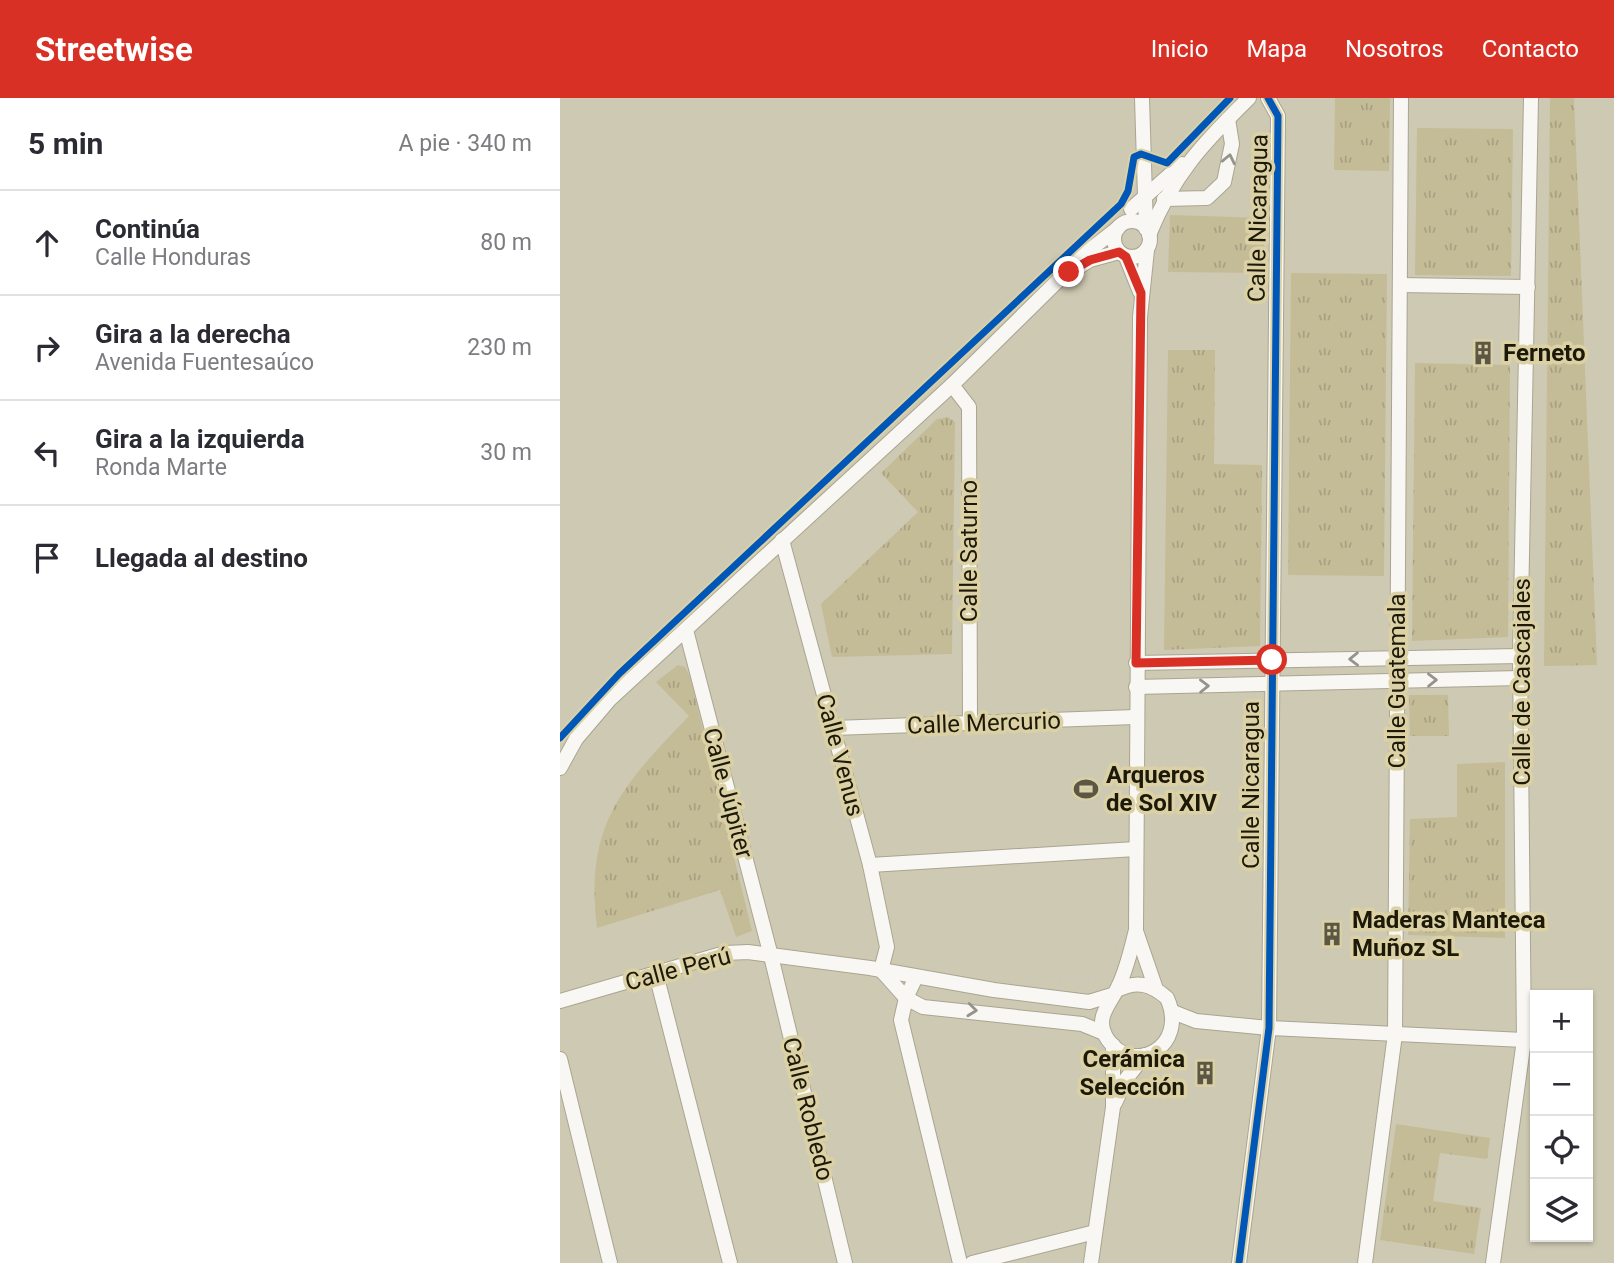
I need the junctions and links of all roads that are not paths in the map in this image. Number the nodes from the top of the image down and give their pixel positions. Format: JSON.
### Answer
{"nodes":[{"id":1,"x":1142,"y":98,"type":"edge"},
{"id":2,"x":1249,"y":98,"type":"edge"},
{"id":3,"x":1268,"y":98,"type":"edge"},
{"id":4,"x":1401,"y":98,"type":"edge"},
{"id":5,"x":1531,"y":98,"type":"edge"},
{"id":6,"x":1228,"y":119,"type":"junction"},
{"id":7,"x":1142,"y":154,"type":"junction"},
{"id":8,"x":1192,"y":157,"type":"junction"},
{"id":9,"x":1171,"y":173,"type":"junction"},
{"id":10,"x":1144,"y":198,"type":"junction"},
{"id":11,"x":1164,"y":199,"type":"junction"},
{"id":12,"x":1125,"y":220,"type":"junction"},
{"id":13,"x":1147,"y":238,"type":"junction"},
{"id":14,"x":1122,"y":254,"type":"junction"},
{"id":15,"x":1069,"y":272,"type":"junction"},
{"id":16,"x":1400,"y":285,"type":"junction"},
{"id":17,"x":1528,"y":287,"type":"junction"},
{"id":18,"x":1141,"y":293,"type":"junction"},
{"id":19,"x":951,"y":385,"type":"junction"},
{"id":20,"x":782,"y":540,"type":"junction"},
{"id":21,"x":686,"y":629,"type":"junction"},
{"id":22,"x":1520,"y":656,"type":"junction"},
{"id":23,"x":1397,"y":658,"type":"junction"},
{"id":24,"x":1272,"y":660,"type":"junction"},
{"id":25,"x":1136,"y":663,"type":"junction"},
{"id":26,"x":1520,"y":678,"type":"junction"},
{"id":27,"x":1397,"y":681,"type":"junction"},
{"id":28,"x":1271,"y":684,"type":"junction"},
{"id":29,"x":1136,"y":687,"type":"junction"},
{"id":30,"x":1135,"y":717,"type":"junction"},
{"id":31,"x":970,"y":723,"type":"junction"},
{"id":32,"x":834,"y":728,"type":"junction"},
{"id":33,"x":560,"y":768,"type":"edge"},
{"id":34,"x":1136,"y":849,"type":"junction"},
{"id":35,"x":870,"y":864,"type":"junction"},
{"id":36,"x":1136,"y":930,"type":"junction"},
{"id":37,"x":771,"y":956,"type":"junction"},
{"id":38,"x":881,"y":970,"type":"junction"},
{"id":39,"x":656,"y":974,"type":"junction"},
{"id":40,"x":916,"y":977,"type":"junction"},
{"id":41,"x":1156,"y":989,"type":"junction"},
{"id":42,"x":1114,"y":992,"type":"junction"},
{"id":43,"x":906,"y":998,"type":"junction"},
{"id":44,"x":560,"y":1001,"type":"edge"},
{"id":45,"x":1173,"y":1012,"type":"junction"},
{"id":46,"x":1195,"y":1021,"type":"junction"},
{"id":47,"x":1269,"y":1028,"type":"junction"},
{"id":48,"x":1171,"y":1033,"type":"junction"},
{"id":49,"x":1395,"y":1034,"type":"junction"},
{"id":50,"x":1108,"y":1039,"type":"junction"},
{"id":51,"x":1524,"y":1040,"type":"junction"},
{"id":52,"x":1145,"y":1055,"type":"junction"},
{"id":53,"x":560,"y":1059,"type":"edge"},
{"id":54,"x":1112,"y":1107,"type":"junction"},
{"id":55,"x":1096,"y":1232,"type":"junction"},
{"id":56,"x":610,"y":1263,"type":"edge"},
{"id":57,"x":730,"y":1263,"type":"edge"},
{"id":58,"x":845,"y":1263,"type":"edge"},
{"id":59,"x":960,"y":1263,"type":"edge"},
{"id":60,"x":972,"y":1263,"type":"edge"},
{"id":61,"x":1091,"y":1263,"type":"edge"},
{"id":62,"x":1239,"y":1263,"type":"edge"},
{"id":63,"x":1365,"y":1263,"type":"edge"},
{"id":64,"x":1493,"y":1263,"type":"edge"}],
"edges":[{"from":1,"to":7,"type":"street"},
{"from":2,"to":6,"type":"street"},
{"from":3,"to":24,"type":"street","name":"Calle Nicaragua"},
{"from":4,"to":16,"type":"street","name":"Calle Guatemala"},
{"from":5,"to":17,"type":"street","name":"Calle de Cascajales"},
{"from":6,"to":8,"type":"street"},
{"from":11,"to":6,"type":"street","one_way":true},
{"from":7,"to":9,"type":"street"},
{"from":7,"to":10,"type":"street"},
{"from":7,"to":12,"type":"street"},
{"from":8,"to":9,"type":"street"},
{"from":8,"to":11,"type":"street"},
{"from":9,"to":10,"type":"street"},
{"from":10,"to":12,"type":"street"},
{"from":10,"to":13,"type":"street"},
{"from":11,"to":13,"type":"street"},
{"from":12,"to":13,"type":"street"},
{"from":12,"to":14,"type":"street"},
{"from":12,"to":15,"type":"street"},
{"from":13,"to":14,"type":"street"},
{"from":13,"to":18,"type":"street"},
{"from":14,"to":15,"type":"street"},
{"from":14,"to":18,"type":"street"},
{"from":15,"to":19,"type":"street"},
{"from":16,"to":17,"type":"street"},
{"from":16,"to":23,"type":"street","name":"Calle Guatemala"},
{"from":17,"to":22,"type":"street","name":"Calle de Cascajales"},
{"from":18,"to":25,"type":"street"},
{"from":19,"to":20,"type":"street"},
{"from":19,"to":31,"type":"street","name":"Calle Saturno"},
{"from":20,"to":21,"type":"street"},
{"from":20,"to":32,"type":"street","name":"Calle Venus"},
{"from":21,"to":33,"type":"street"},
{"from":21,"to":37,"type":"street","name":"Calle Júpiter"},
{"from":22,"to":23,"type":"street"},
{"from":22,"to":26,"type":"street","name":"Calle de Cascajales"},
{"from":23,"to":24,"type":"street","one_way":true},
{"from":23,"to":27,"type":"street","name":"Calle Guatemala"},
{"from":24,"to":25,"type":"street"},
{"from":24,"to":28,"type":"street","name":"Calle Nicaragua"},
{"from":25,"to":29,"type":"street"},
{"from":27,"to":26,"type":"street","one_way":true},
{"from":26,"to":51,"type":"street","name":"Calle de Cascajales"},
{"from":27,"to":28,"type":"street"},
{"from":27,"to":49,"type":"street","name":"Calle Guatemala"},
{"from":29,"to":28,"type":"street","one_way":true},
{"from":28,"to":47,"type":"street","name":"Calle Nicaragua"},
{"from":29,"to":30,"type":"street"},
{"from":30,"to":31,"type":"street","name":"Calle Mercurio"},
{"from":30,"to":34,"type":"street"},
{"from":31,"to":32,"type":"street","name":"Calle Mercurio"},
{"from":32,"to":35,"type":"street","name":"Calle Venus"},
{"from":34,"to":35,"type":"street"},
{"from":34,"to":36,"type":"street"},
{"from":35,"to":38,"type":"street","name":"Calle Venus"},
{"from":36,"to":41,"type":"street"},
{"from":36,"to":42,"type":"street"},
{"from":37,"to":38,"type":"street","name":"Calle Perú"},
{"from":37,"to":39,"type":"street","name":"Calle Perú"},
{"from":37,"to":58,"type":"street","name":"Calle Robledo"},
{"from":38,"to":40,"type":"street","name":"Calle Perú"},
{"from":38,"to":43,"type":"street"},
{"from":39,"to":44,"type":"street","name":"Calle Perú"},
{"from":39,"to":57,"type":"street"},
{"from":40,"to":42,"type":"street","name":"Calle Perú"},
{"from":40,"to":43,"type":"street"},
{"from":41,"to":42,"type":"street"},
{"from":41,"to":45,"type":"street"},
{"from":42,"to":50,"type":"street"},
{"from":43,"to":50,"type":"street","one_way":true},
{"from":43,"to":59,"type":"street"},
{"from":45,"to":46,"type":"street"},
{"from":45,"to":48,"type":"street"},
{"from":46,"to":47,"type":"street"},
{"from":46,"to":48,"type":"street"},
{"from":47,"to":49,"type":"street"},
{"from":47,"to":62,"type":"street","name":"Calle Nicaragua"},
{"from":48,"to":52,"type":"street"},
{"from":49,"to":51,"type":"street"},
{"from":49,"to":63,"type":"street","name":"Calle Guatemala"},
{"from":50,"to":52,"type":"street"},
{"from":50,"to":54,"type":"street"},
{"from":51,"to":64,"type":"street","name":"Calle de Cascajales"},
{"from":52,"to":54,"type":"street"},
{"from":53,"to":56,"type":"street"},
{"from":54,"to":55,"type":"street"},
{"from":55,"to":60,"type":"street"},
{"from":55,"to":61,"type":"street"}]}
